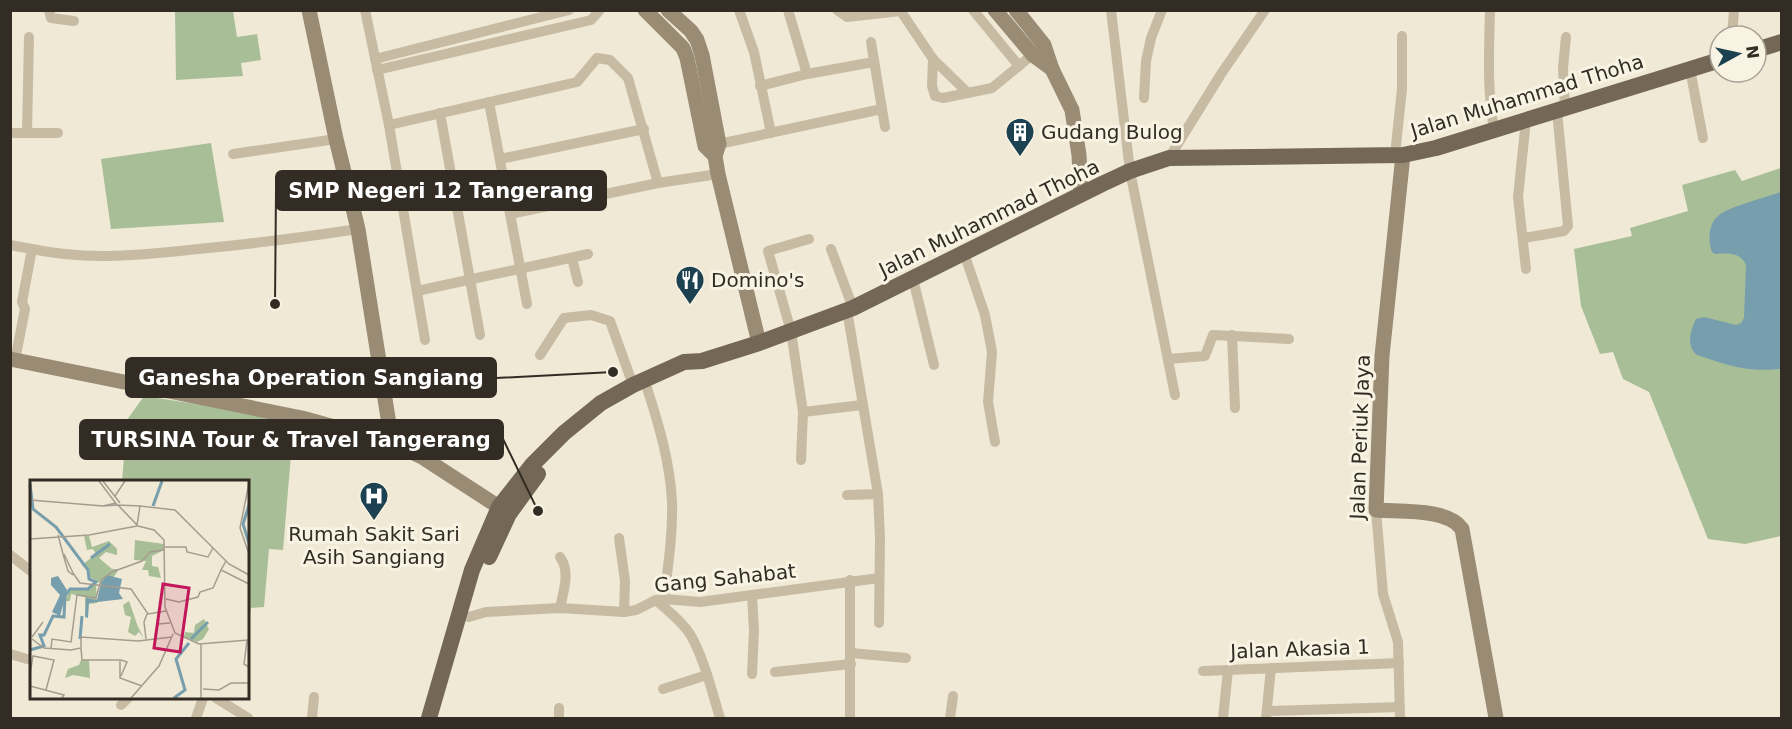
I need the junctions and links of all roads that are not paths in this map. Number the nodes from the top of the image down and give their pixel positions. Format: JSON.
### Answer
{"nodes":[{"id":1,"x":49,"y":10,"type":"edge"},
{"id":2,"x":309,"y":10,"type":"edge"},
{"id":3,"x":365,"y":10,"type":"edge"},
{"id":4,"x":569,"y":10,"type":"edge"},
{"id":5,"x":600,"y":10,"type":"edge"},
{"id":6,"x":645,"y":10,"type":"edge"},
{"id":7,"x":668,"y":10,"type":"edge"},
{"id":8,"x":739,"y":10,"type":"edge"},
{"id":9,"x":788,"y":10,"type":"edge"},
{"id":10,"x":837,"y":10,"type":"edge"},
{"id":11,"x":973,"y":10,"type":"edge"},
{"id":12,"x":995,"y":10,"type":"edge"},
{"id":13,"x":1016,"y":10,"type":"edge"},
{"id":14,"x":1111,"y":10,"type":"edge"},
{"id":15,"x":1162,"y":10,"type":"edge"},
{"id":16,"x":1265,"y":10,"type":"edge"},
{"id":17,"x":1490,"y":10,"type":"edge"},
{"id":18,"x":900,"y":11,"type":"edge"},
{"id":19,"x":589,"y":15,"type":"edge"},
{"id":20,"x":74,"y":21,"type":"dead end"},
{"id":21,"x":1402,"y":36,"type":"dead end"},
{"id":22,"x":29,"y":37,"type":"dead end"},
{"id":23,"x":1566,"y":37,"type":"dead end"},
{"id":24,"x":871,"y":42,"type":"dead end"},
{"id":25,"x":464,"y":43,"type":"junction"},
{"id":26,"x":1039,"y":50,"type":"junction"},
{"id":27,"x":933,"y":59,"type":"junction"},
{"id":28,"x":874,"y":62,"type":"junction"},
{"id":29,"x":1708,"y":63,"type":"edge"},
{"id":30,"x":376,"y":64,"type":"junction"},
{"id":31,"x":1019,"y":66,"type":"junction"},
{"id":32,"x":1689,"y":69,"type":"junction"},
{"id":33,"x":807,"y":74,"type":"junction"},
{"id":34,"x":760,"y":86,"type":"junction"},
{"id":35,"x":969,"y":93,"type":"junction"},
{"id":36,"x":1144,"y":98,"type":"dead end"},
{"id":37,"x":489,"y":102,"type":"junction"},
{"id":38,"x":882,"y":109,"type":"junction"},
{"id":39,"x":1561,"y":110,"type":"junction"},
{"id":40,"x":440,"y":113,"type":"junction"},
{"id":41,"x":1526,"y":120,"type":"junction"},
{"id":42,"x":389,"y":125,"type":"junction"},
{"id":43,"x":885,"y":127,"type":"dead end"},
{"id":44,"x":644,"y":129,"type":"junction"},
{"id":45,"x":1494,"y":130,"type":"junction"},
{"id":46,"x":27,"y":132,"type":"junction"},
{"id":47,"x":10,"y":133,"type":"edge"},
{"id":48,"x":58,"y":133,"type":"dead end"},
{"id":49,"x":771,"y":133,"type":"junction"},
{"id":50,"x":1703,"y":138,"type":"dead end"},
{"id":51,"x":336,"y":139,"type":"junction"},
{"id":52,"x":713,"y":149,"type":"junction"},
{"id":53,"x":233,"y":154,"type":"dead end"},
{"id":54,"x":1399,"y":155,"type":"junction"},
{"id":55,"x":1169,"y":158,"type":"junction"},
{"id":56,"x":500,"y":159,"type":"junction"},
{"id":57,"x":1130,"y":171,"type":"junction"},
{"id":58,"x":718,"y":174,"type":"junction"},
{"id":59,"x":658,"y":183,"type":"junction"},
{"id":60,"x":1081,"y":194,"type":"junction"},
{"id":61,"x":510,"y":214,"type":"junction"},
{"id":62,"x":358,"y":229,"type":"junction"},
{"id":63,"x":1524,"y":238,"type":"junction"},
{"id":64,"x":808,"y":239,"type":"dead end"},
{"id":65,"x":10,"y":245,"type":"edge"},
{"id":66,"x":32,"y":249,"type":"junction"},
{"id":67,"x":831,"y":249,"type":"dead end"},
{"id":68,"x":964,"y":253,"type":"junction"},
{"id":69,"x":588,"y":255,"type":"dead end"},
{"id":70,"x":572,"y":258,"type":"junction"},
{"id":71,"x":520,"y":269,"type":"junction"},
{"id":72,"x":1526,"y":269,"type":"dead end"},
{"id":73,"x":913,"y":279,"type":"junction"},
{"id":74,"x":470,"y":280,"type":"junction"},
{"id":75,"x":578,"y":282,"type":"dead end"},
{"id":76,"x":417,"y":291,"type":"junction"},
{"id":77,"x":527,"y":304,"type":"dead end"},
{"id":78,"x":850,"y":309,"type":"junction"},
{"id":79,"x":791,"y":331,"type":"junction"},
{"id":80,"x":480,"y":335,"type":"dead end"},
{"id":81,"x":1232,"y":335,"type":"junction"},
{"id":82,"x":1289,"y":339,"type":"dead end"},
{"id":83,"x":425,"y":340,"type":"dead end"},
{"id":84,"x":759,"y":343,"type":"junction"},
{"id":85,"x":540,"y":355,"type":"dead end"},
{"id":86,"x":1168,"y":359,"type":"junction"},
{"id":87,"x":13,"y":360,"type":"edge"},
{"id":88,"x":934,"y":365,"type":"dead end"},
{"id":89,"x":640,"y":386,"type":"junction"},
{"id":90,"x":1175,"y":395,"type":"dead end"},
{"id":91,"x":862,"y":405,"type":"junction"},
{"id":92,"x":1235,"y":408,"type":"dead end"},
{"id":93,"x":803,"y":412,"type":"junction"},
{"id":94,"x":995,"y":442,"type":"dead end"},
{"id":95,"x":392,"y":443,"type":"junction"},
{"id":96,"x":801,"y":460,"type":"dead end"},
{"id":97,"x":536,"y":469,"type":"junction"},
{"id":98,"x":878,"y":494,"type":"junction"},
{"id":99,"x":847,"y":495,"type":"dead end"},
{"id":100,"x":499,"y":507,"type":"junction"},
{"id":101,"x":1376,"y":510,"type":"junction"},
{"id":102,"x":619,"y":538,"type":"dead end"},
{"id":103,"x":10,"y":555,"type":"edge"},
{"id":104,"x":560,"y":557,"type":"dead end"},
{"id":105,"x":30,"y":570,"type":"edge"},
{"id":106,"x":477,"y":571,"type":"junction"},
{"id":107,"x":879,"y":578,"type":"junction"},
{"id":108,"x":850,"y":580,"type":"junction"},
{"id":109,"x":752,"y":595,"type":"junction"},
{"id":110,"x":660,"y":599,"type":"junction"},
{"id":111,"x":560,"y":608,"type":"junction"},
{"id":112,"x":624,"y":612,"type":"junction"},
{"id":113,"x":469,"y":617,"type":"junction"},
{"id":114,"x":879,"y":623,"type":"dead end"},
{"id":115,"x":10,"y":654,"type":"edge"},
{"id":116,"x":27,"y":658,"type":"dead end"},
{"id":117,"x":851,"y":658,"type":"junction"},
{"id":118,"x":906,"y":658,"type":"dead end"},
{"id":119,"x":1399,"y":663,"type":"junction"},
{"id":120,"x":1271,"y":668,"type":"junction"},
{"id":121,"x":1228,"y":670,"type":"junction"},
{"id":122,"x":1203,"y":671,"type":"dead end"},
{"id":123,"x":775,"y":672,"type":"dead end"},
{"id":124,"x":752,"y":674,"type":"dead end"},
{"id":125,"x":707,"y":675,"type":"junction"},
{"id":126,"x":663,"y":689,"type":"dead end"},
{"id":127,"x":953,"y":696,"type":"dead end"},
{"id":128,"x":314,"y":697,"type":"dead end"},
{"id":129,"x":203,"y":699,"type":"edge"},
{"id":130,"x":217,"y":699,"type":"edge"},
{"id":131,"x":1400,"y":713,"type":"edge"},
{"id":132,"x":1267,"y":715,"type":"edge"},
{"id":133,"x":196,"y":718,"type":"edge"},
{"id":134,"x":244,"y":718,"type":"edge"},
{"id":135,"x":312,"y":718,"type":"edge"},
{"id":136,"x":429,"y":718,"type":"edge"},
{"id":137,"x":441,"y":718,"type":"edge"},
{"id":138,"x":720,"y":718,"type":"edge"},
{"id":139,"x":850,"y":718,"type":"edge"},
{"id":140,"x":950,"y":718,"type":"edge"},
{"id":141,"x":1223,"y":718,"type":"edge"},
{"id":142,"x":1496,"y":718,"type":"edge"}],
"edges":[{"from":1,"to":20,"type":"street"},
{"from":2,"to":51,"type":"street"},
{"from":3,"to":30,"type":"street"},
{"from":4,"to":25,"type":"street"},
{"from":5,"to":19,"type":"street"},
{"from":6,"to":52,"type":"street"},
{"from":7,"to":52,"type":"street"},
{"from":8,"to":34,"type":"street"},
{"from":9,"to":33,"type":"street"},
{"from":10,"to":18,"type":"street"},
{"from":11,"to":31,"type":"street"},
{"from":12,"to":26,"type":"street"},
{"from":13,"to":26,"type":"street"},
{"from":14,"to":57,"type":"street"},
{"from":15,"to":36,"type":"street"},
{"from":16,"to":55,"type":"street"},
{"from":17,"to":45,"type":"street"},
{"from":18,"to":27,"type":"street"},
{"from":19,"to":25,"type":"street"},
{"from":21,"to":54,"type":"street"},
{"from":22,"to":46,"type":"street"},
{"from":23,"to":39,"type":"street"},
{"from":24,"to":28,"type":"street"},
{"from":25,"to":30,"type":"street"},
{"from":26,"to":31,"type":"street"},
{"from":26,"to":60,"type":"street"},
{"from":27,"to":35,"type":"street"},
{"from":27,"to":35,"type":"street"},
{"from":28,"to":33,"type":"street"},
{"from":28,"to":38,"type":"street"},
{"from":29,"to":32,"type":"main road","name":"Jalan Muhammad Thoha"},
{"from":30,"to":42,"type":"street"},
{"from":31,"to":35,"type":"street"},
{"from":32,"to":39,"type":"main road","name":"Jalan Muhammad Thoha"},
{"from":32,"to":50,"type":"street"},
{"from":33,"to":34,"type":"street"},
{"from":34,"to":49,"type":"street"},
{"from":37,"to":40,"type":"street"},
{"from":37,"to":44,"type":"street"},
{"from":37,"to":56,"type":"street"},
{"from":38,"to":43,"type":"street"},
{"from":38,"to":49,"type":"street"},
{"from":39,"to":41,"type":"main road","name":"Jalan Muhammad Thoha"},
{"from":39,"to":63,"type":"street"},
{"from":40,"to":42,"type":"street"},
{"from":40,"to":74,"type":"street"},
{"from":41,"to":45,"type":"main road","name":"Jalan Muhammad Thoha"},
{"from":41,"to":63,"type":"street"},
{"from":42,"to":76,"type":"street"},
{"from":44,"to":56,"type":"street"},
{"from":44,"to":59,"type":"street"},
{"from":45,"to":54,"type":"main road","name":"Jalan Muhammad Thoha"},
{"from":46,"to":47,"type":"street"},
{"from":46,"to":48,"type":"street"},
{"from":49,"to":52,"type":"street"},
{"from":51,"to":53,"type":"street"},
{"from":51,"to":62,"type":"street"},
{"from":52,"to":58,"type":"street"},
{"from":54,"to":55,"type":"main road","name":"Jalan Muhammad Thoha"},
{"from":54,"to":101,"type":"street","name":"Jalan Periuk Jaya"},
{"from":55,"to":57,"type":"main road","name":"Jalan Muhammad Thoha"},
{"from":56,"to":61,"type":"street"},
{"from":57,"to":60,"type":"main road","name":"Jalan Muhammad Thoha"},
{"from":57,"to":86,"type":"street"},
{"from":58,"to":59,"type":"street"},
{"from":58,"to":84,"type":"street"},
{"from":59,"to":61,"type":"street"},
{"from":60,"to":68,"type":"main road","name":"Jalan Muhammad Thoha"},
{"from":61,"to":71,"type":"street"},
{"from":62,"to":66,"type":"street"},
{"from":62,"to":95,"type":"street"},
{"from":63,"to":72,"type":"street"},
{"from":64,"to":79,"type":"street"},
{"from":65,"to":66,"type":"street"},
{"from":66,"to":87,"type":"street"},
{"from":67,"to":78,"type":"street"},
{"from":68,"to":73,"type":"main road","name":"Jalan Muhammad Thoha"},
{"from":68,"to":94,"type":"street"},
{"from":69,"to":70,"type":"street"},
{"from":70,"to":71,"type":"street"},
{"from":70,"to":75,"type":"street"},
{"from":71,"to":74,"type":"street"},
{"from":71,"to":77,"type":"street"},
{"from":73,"to":78,"type":"main road","name":"Jalan Muhammad Thoha"},
{"from":73,"to":88,"type":"street"},
{"from":74,"to":76,"type":"street"},
{"from":74,"to":80,"type":"street"},
{"from":76,"to":83,"type":"street"},
{"from":78,"to":79,"type":"main road","name":"Jalan Muhammad Thoha"},
{"from":78,"to":91,"type":"street"},
{"from":79,"to":84,"type":"main road","name":"Jalan Muhammad Thoha"},
{"from":79,"to":93,"type":"street"},
{"from":81,"to":82,"type":"street"},
{"from":81,"to":86,"type":"street"},
{"from":81,"to":92,"type":"street"},
{"from":84,"to":89,"type":"main road","name":"Jalan Muhammad Thoha"},
{"from":85,"to":89,"type":"street"},
{"from":86,"to":90,"type":"street"},
{"from":87,"to":95,"type":"street"},
{"from":89,"to":97,"type":"main road","name":"Jalan Muhammad Thoha"},
{"from":89,"to":110,"type":"street"},
{"from":91,"to":93,"type":"street"},
{"from":91,"to":98,"type":"street"},
{"from":93,"to":96,"type":"street"},
{"from":95,"to":100,"type":"street"},
{"from":97,"to":100,"type":"main road","name":"Jalan Muhammad Thoha"},
{"from":97,"to":106,"type":"main road","name":"Jalan Muhammad Thoha"},
{"from":98,"to":99,"type":"street"},
{"from":98,"to":107,"type":"street"},
{"from":100,"to":106,"type":"main road","name":"Jalan Muhammad Thoha"},
{"from":101,"to":119,"type":"street","name":"Jalan Periuk Jaya"},
{"from":101,"to":142,"type":"street"},
{"from":102,"to":112,"type":"street"},
{"from":103,"to":105,"type":"street"},
{"from":104,"to":111,"type":"street"},
{"from":106,"to":113,"type":"main road","name":"Jalan Muhammad Thoha"},
{"from":106,"to":136,"type":"main road","name":"Jalan Muhammad Thoha"},
{"from":107,"to":108,"type":"street","name":"Gang Sahabat"},
{"from":107,"to":114,"type":"street"},
{"from":108,"to":109,"type":"street","name":"Gang Sahabat"},
{"from":108,"to":117,"type":"street"},
{"from":109,"to":110,"type":"street","name":"Gang Sahabat"},
{"from":109,"to":124,"type":"street"},
{"from":110,"to":112,"type":"street","name":"Gang Sahabat"},
{"from":110,"to":125,"type":"street"},
{"from":111,"to":112,"type":"street","name":"Gang Sahabat"},
{"from":111,"to":113,"type":"street","name":"Gang Sahabat"},
{"from":113,"to":137,"type":"main road","name":"Jalan Muhammad Thoha"},
{"from":115,"to":116,"type":"street"},
{"from":117,"to":118,"type":"street"},
{"from":117,"to":123,"type":"street"},
{"from":117,"to":139,"type":"street"},
{"from":119,"to":120,"type":"street","name":"Jalan Akasia 1"},
{"from":119,"to":131,"type":"street","name":"Jalan Periuk Jaya"},
{"from":120,"to":121,"type":"street","name":"Jalan Akasia 1"},
{"from":120,"to":132,"type":"street"},
{"from":121,"to":122,"type":"street","name":"Jalan Akasia 1"},
{"from":121,"to":141,"type":"street"},
{"from":125,"to":126,"type":"street"},
{"from":125,"to":138,"type":"street"},
{"from":127,"to":140,"type":"street"},
{"from":128,"to":135,"type":"street"},
{"from":129,"to":133,"type":"street"},
{"from":130,"to":134,"type":"street"},
{"from":131,"to":132,"type":"street"}]}
